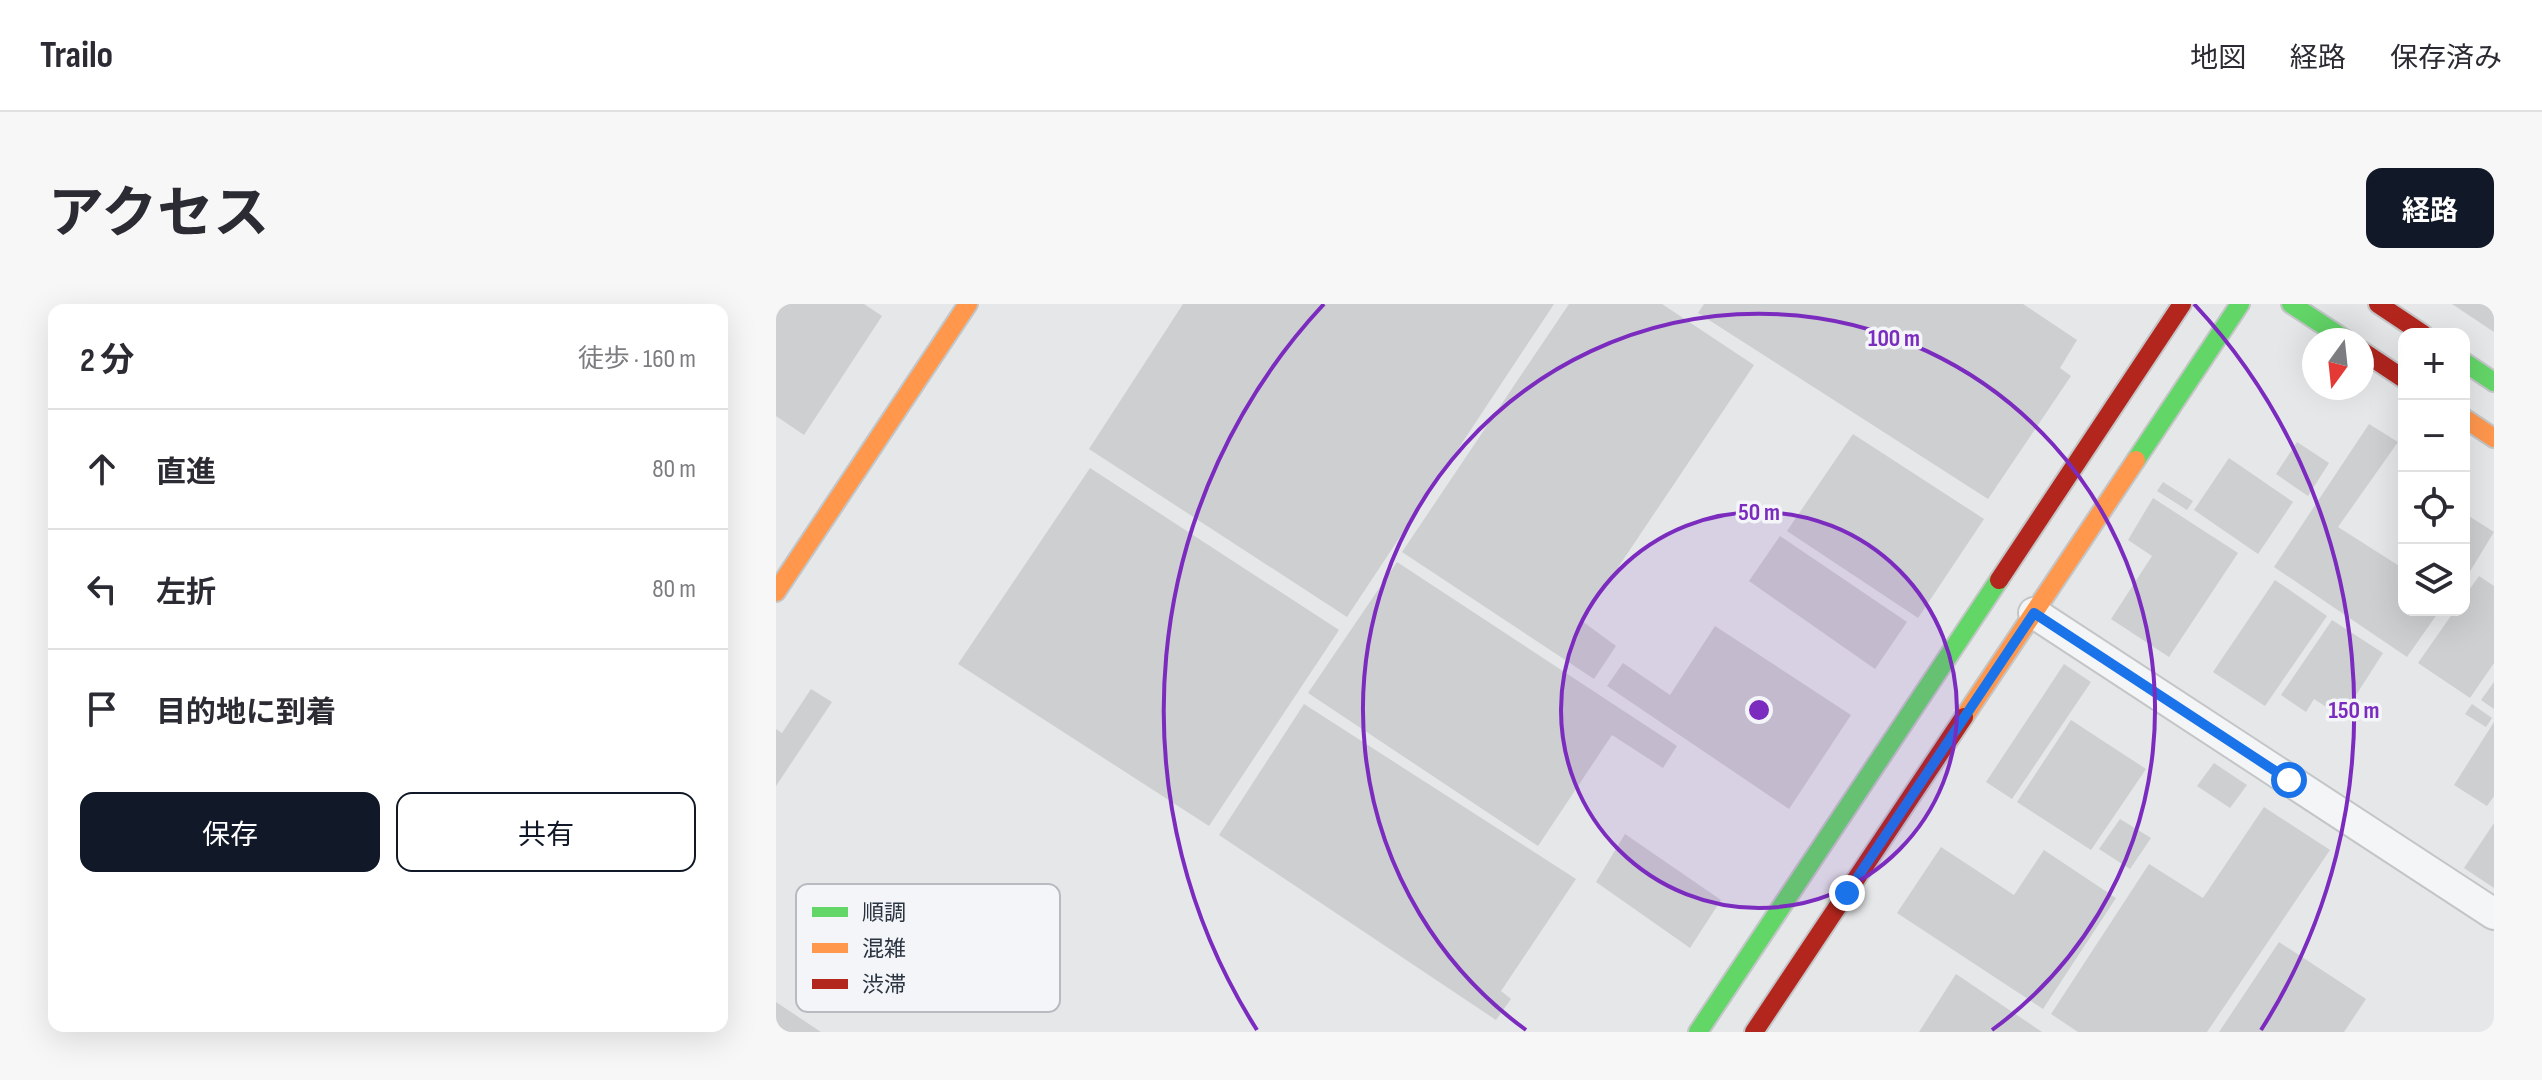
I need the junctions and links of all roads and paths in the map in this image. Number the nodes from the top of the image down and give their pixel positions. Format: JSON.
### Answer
{"nodes":[{"id":1,"x":968,"y":304,"type":"edge"},
{"id":2,"x":2182,"y":304,"type":"edge"},
{"id":3,"x":2240,"y":304,"type":"edge"},
{"id":4,"x":2291,"y":304,"type":"edge"},
{"id":5,"x":2378,"y":304,"type":"edge"},
{"id":6,"x":2328,"y":328,"type":"edge"},
{"id":7,"x":2414,"y":328,"type":"edge"},
{"id":8,"x":2374,"y":359,"type":"edge"},
{"id":9,"x":2470,"y":366,"type":"edge"},
{"id":10,"x":2398,"y":375,"type":"edge"},
{"id":11,"x":2494,"y":382,"type":"edge"},
{"id":12,"x":2470,"y":422,"type":"edge"},
{"id":13,"x":2494,"y":438,"type":"edge"},
{"id":14,"x":776,"y":592,"type":"edge"},
{"id":15,"x":2034,"y":613,"type":"junction"},
{"id":16,"x":2494,"y":914,"type":"edge"},
{"id":17,"x":1698,"y":1032,"type":"edge"},
{"id":18,"x":1754,"y":1032,"type":"edge"}],
"edges":[{"from":1,"to":14,"type":"street"},
{"from":2,"to":17,"type":"street"},
{"from":3,"to":15,"type":"street"},
{"from":4,"to":6,"type":"street"},
{"from":5,"to":7,"type":"street"},
{"from":8,"to":10,"type":"street"},
{"from":9,"to":11,"type":"street"},
{"from":12,"to":13,"type":"street"},
{"from":15,"to":16,"type":"street"},
{"from":15,"to":18,"type":"street"}]}
